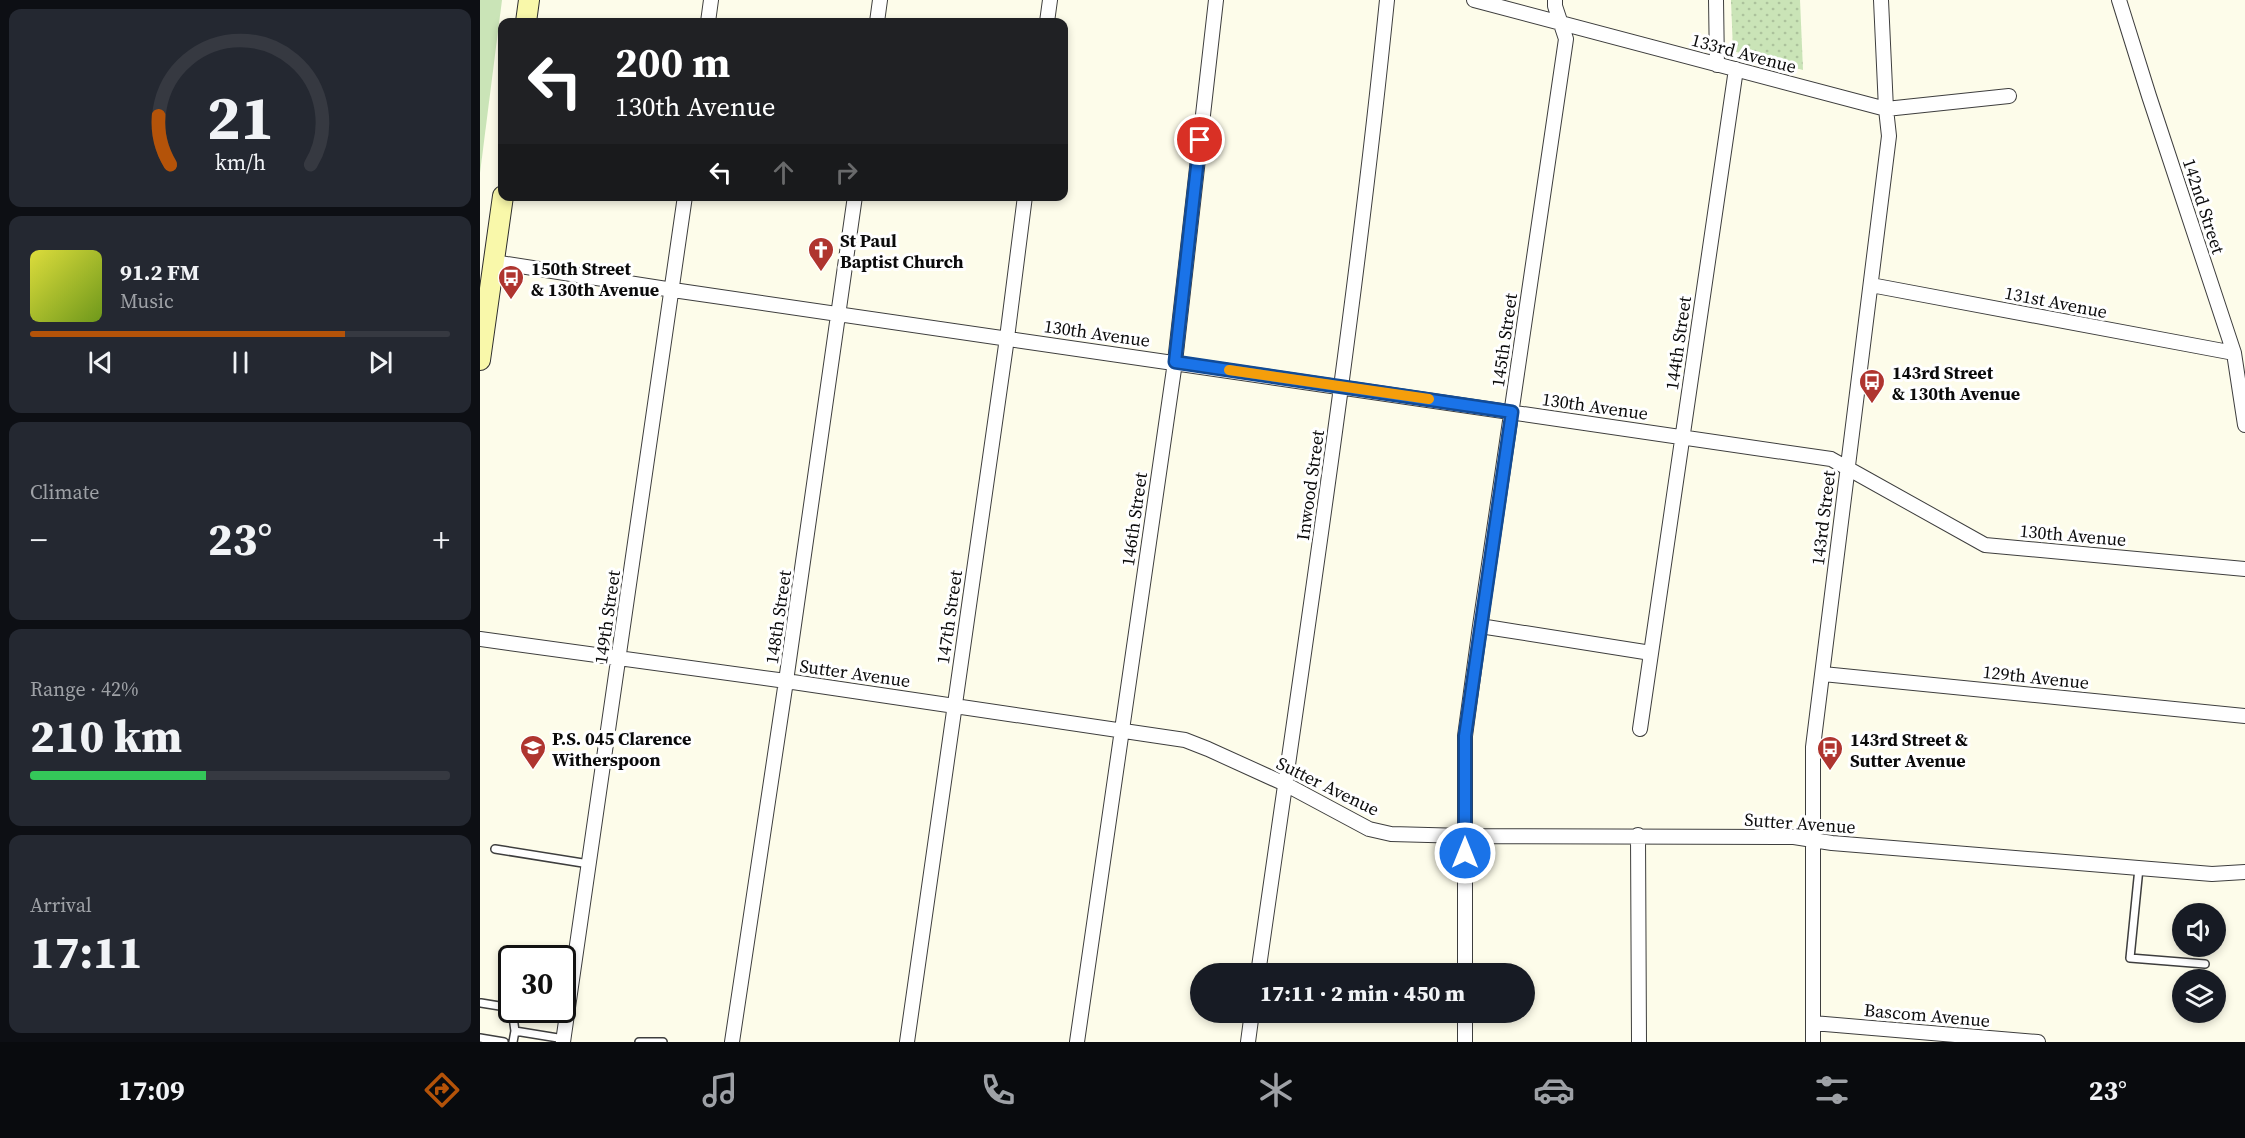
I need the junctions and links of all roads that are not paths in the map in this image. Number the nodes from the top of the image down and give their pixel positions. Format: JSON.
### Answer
{"nodes":[{"id":1,"x":529,"y":0,"type":"edge"},
{"id":2,"x":711,"y":0,"type":"edge"},
{"id":3,"x":880,"y":0,"type":"edge"},
{"id":4,"x":1050,"y":0,"type":"edge"},
{"id":5,"x":1216,"y":0,"type":"edge"},
{"id":6,"x":1387,"y":0,"type":"edge"},
{"id":7,"x":1474,"y":0,"type":"edge"},
{"id":8,"x":1555,"y":0,"type":"edge"},
{"id":9,"x":1716,"y":0,"type":"edge"},
{"id":10,"x":1881,"y":0,"type":"edge"},
{"id":11,"x":2119,"y":0,"type":"edge"},
{"id":12,"x":527,"y":18,"type":"edge"},
{"id":13,"x":709,"y":18,"type":"edge"},
{"id":14,"x":878,"y":18,"type":"edge"},
{"id":15,"x":1048,"y":18,"type":"edge"},
{"id":16,"x":1562,"y":24,"type":"junction"},
{"id":17,"x":1717,"y":64,"type":"junction"},
{"id":18,"x":1736,"y":69,"type":"junction"},
{"id":19,"x":2009,"y":96,"type":"dead end"},
{"id":20,"x":1886,"y":110,"type":"junction"},
{"id":21,"x":502,"y":201,"type":"edge"},
{"id":22,"x":684,"y":201,"type":"edge"},
{"id":23,"x":854,"y":201,"type":"edge"},
{"id":24,"x":1024,"y":201,"type":"edge"},
{"id":25,"x":494,"y":262,"type":"junction"},
{"id":26,"x":1870,"y":285,"type":"junction"},
{"id":27,"x":673,"y":290,"type":"junction"},
{"id":28,"x":840,"y":314,"type":"junction"},
{"id":29,"x":1007,"y":338,"type":"junction"},
{"id":30,"x":2234,"y":353,"type":"junction"},
{"id":31,"x":480,"y":360,"type":"edge"},
{"id":32,"x":1175,"y":362,"type":"junction"},
{"id":33,"x":1342,"y":387,"type":"junction"},
{"id":34,"x":1512,"y":412,"type":"junction"},
{"id":35,"x":2245,"y":425,"type":"edge"},
{"id":36,"x":1683,"y":436,"type":"junction"},
{"id":37,"x":1848,"y":467,"type":"junction"},
{"id":38,"x":2245,"y":568,"type":"edge"},
{"id":39,"x":1480,"y":626,"type":"junction"},
{"id":40,"x":480,"y":639,"type":"edge"},
{"id":41,"x":1651,"y":653,"type":"junction"},
{"id":42,"x":619,"y":658,"type":"junction"},
{"id":43,"x":1823,"y":674,"type":"junction"},
{"id":44,"x":786,"y":681,"type":"junction"},
{"id":45,"x":954,"y":706,"type":"junction"},
{"id":46,"x":2245,"y":716,"type":"edge"},
{"id":47,"x":1640,"y":729,"type":"dead end"},
{"id":48,"x":1121,"y":731,"type":"junction"},
{"id":49,"x":1285,"y":784,"type":"junction"},
{"id":50,"x":1638,"y":835,"type":"junction"},
{"id":51,"x":1465,"y":836,"type":"junction"},
{"id":52,"x":1813,"y":840,"type":"junction"},
{"id":53,"x":495,"y":849,"type":"dead end"},
{"id":54,"x":589,"y":864,"type":"junction"},
{"id":55,"x":2139,"y":868,"type":"junction"},
{"id":56,"x":2245,"y":872,"type":"edge"},
{"id":57,"x":1260,"y":963,"type":"edge"},
{"id":58,"x":1465,"y":963,"type":"edge"},
{"id":59,"x":2205,"y":964,"type":"dead end"},
{"id":60,"x":481,"y":1003,"type":"edge"},
{"id":61,"x":498,"y":1006,"type":"joint"},
{"id":62,"x":497,"y":1014,"type":"dead end"},
{"id":63,"x":514,"y":1023,"type":"edge"},
{"id":64,"x":1251,"y":1023,"type":"edge"},
{"id":65,"x":1465,"y":1023,"type":"edge"},
{"id":66,"x":1813,"y":1023,"type":"junction"},
{"id":67,"x":515,"y":1031,"type":"junction"},
{"id":68,"x":480,"y":1038,"type":"edge"},
{"id":69,"x":564,"y":1040,"type":"edge"},
{"id":70,"x":504,"y":1042,"type":"edge"},
{"id":71,"x":513,"y":1042,"type":"edge"},
{"id":72,"x":639,"y":1042,"type":"edge"},
{"id":73,"x":663,"y":1042,"type":"edge"},
{"id":74,"x":732,"y":1042,"type":"edge"},
{"id":75,"x":907,"y":1042,"type":"edge"},
{"id":76,"x":1077,"y":1042,"type":"edge"},
{"id":77,"x":1248,"y":1042,"type":"edge"},
{"id":78,"x":1465,"y":1042,"type":"edge"},
{"id":79,"x":1639,"y":1042,"type":"edge"},
{"id":80,"x":1813,"y":1042,"type":"edge"},
{"id":81,"x":2038,"y":1042,"type":"edge"}],
"edges":[{"from":1,"to":12,"type":"main road"},
{"from":2,"to":13,"type":"street"},
{"from":3,"to":14,"type":"street"},
{"from":4,"to":15,"type":"street"},
{"from":5,"to":32,"type":"street","name":"146th Street"},
{"from":6,"to":33,"type":"street","name":"Inwood Street"},
{"from":7,"to":16,"type":"street","name":"133rd Avenue"},
{"from":8,"to":16,"type":"street","name":"145th Street"},
{"from":9,"to":17,"type":"street"},
{"from":10,"to":20,"type":"street","name":"143rd Street"},
{"from":11,"to":30,"type":"street","name":"142nd Street"},
{"from":16,"to":17,"type":"street","name":"133rd Avenue"},
{"from":16,"to":34,"type":"street","name":"145th Street"},
{"from":17,"to":18,"type":"street","name":"133rd Avenue"},
{"from":18,"to":20,"type":"street","name":"133rd Avenue"},
{"from":18,"to":36,"type":"street","name":"144th Street"},
{"from":19,"to":20,"type":"street","name":"133rd Avenue"},
{"from":20,"to":26,"type":"street","name":"143rd Street"},
{"from":21,"to":25,"type":"main road"},
{"from":22,"to":27,"type":"street","name":"149th Street"},
{"from":23,"to":28,"type":"street","name":"148th Street"},
{"from":24,"to":29,"type":"street","name":"147th Street"},
{"from":25,"to":27,"type":"street","name":"130th Avenue"},
{"from":25,"to":31,"type":"main road"},
{"from":26,"to":30,"type":"street","name":"131st Avenue"},
{"from":26,"to":37,"type":"street","name":"143rd Street"},
{"from":27,"to":28,"type":"street","name":"130th Avenue"},
{"from":27,"to":42,"type":"street","name":"149th Street"},
{"from":28,"to":29,"type":"street","name":"130th Avenue"},
{"from":28,"to":44,"type":"street","name":"148th Street"},
{"from":29,"to":32,"type":"street","name":"130th Avenue"},
{"from":29,"to":45,"type":"street","name":"147th Street"},
{"from":30,"to":35,"type":"street","name":"142nd Street"},
{"from":32,"to":33,"type":"street","name":"130th Avenue"},
{"from":32,"to":48,"type":"street","name":"146th Street"},
{"from":33,"to":34,"type":"street","name":"130th Avenue"},
{"from":33,"to":49,"type":"street","name":"Inwood Street"},
{"from":34,"to":36,"type":"street","name":"130th Avenue"},
{"from":34,"to":39,"type":"street","name":"145th Street"},
{"from":36,"to":37,"type":"street","name":"130th Avenue"},
{"from":36,"to":41,"type":"street","name":"144th Street"},
{"from":37,"to":38,"type":"street","name":"130th Avenue"},
{"from":37,"to":43,"type":"street","name":"143rd Street"},
{"from":39,"to":41,"type":"street"},
{"from":39,"to":51,"type":"street","name":"145th Street"},
{"from":40,"to":42,"type":"street","name":"Sutter Avenue"},
{"from":41,"to":47,"type":"street","name":"144th Street"},
{"from":42,"to":44,"type":"street","name":"Sutter Avenue"},
{"from":42,"to":54,"type":"street","name":"149th Street"},
{"from":43,"to":46,"type":"street","name":"129th Avenue"},
{"from":43,"to":52,"type":"street","name":"143rd Street"},
{"from":44,"to":45,"type":"street","name":"Sutter Avenue"},
{"from":44,"to":74,"type":"street","name":"148th Street"},
{"from":45,"to":48,"type":"street","name":"Sutter Avenue"},
{"from":45,"to":75,"type":"street","name":"147th Street"},
{"from":48,"to":49,"type":"street","name":"Sutter Avenue"},
{"from":48,"to":76,"type":"street","name":"146th Street"},
{"from":49,"to":51,"type":"street","name":"Sutter Avenue"},
{"from":49,"to":57,"type":"street","name":"Inwood Street"},
{"from":50,"to":51,"type":"street","name":"Sutter Avenue"},
{"from":50,"to":52,"type":"street","name":"Sutter Avenue"},
{"from":50,"to":79,"type":"street"},
{"from":51,"to":58,"type":"street","name":"145th Street"},
{"from":52,"to":55,"type":"street","name":"Sutter Avenue"},
{"from":52,"to":66,"type":"street","name":"143rd Street"},
{"from":53,"to":54,"type":"lane"},
{"from":54,"to":69,"type":"street","name":"149th Street"},
{"from":55,"to":56,"type":"street","name":"Sutter Avenue"},
{"from":55,"to":59,"type":"lane"},
{"from":60,"to":61,"type":"lane"},
{"from":61,"to":62,"type":"lane"},
{"from":63,"to":67,"type":"lane"},
{"from":64,"to":77,"type":"street"},
{"from":65,"to":78,"type":"street"},
{"from":66,"to":80,"type":"street","name":"143rd Street"},
{"from":66,"to":81,"type":"street","name":"Bascom Avenue"},
{"from":67,"to":69,"type":"lane"},
{"from":67,"to":71,"type":"lane"},
{"from":68,"to":70,"type":"lane"},
{"from":72,"to":73,"type":"lane"}]}
